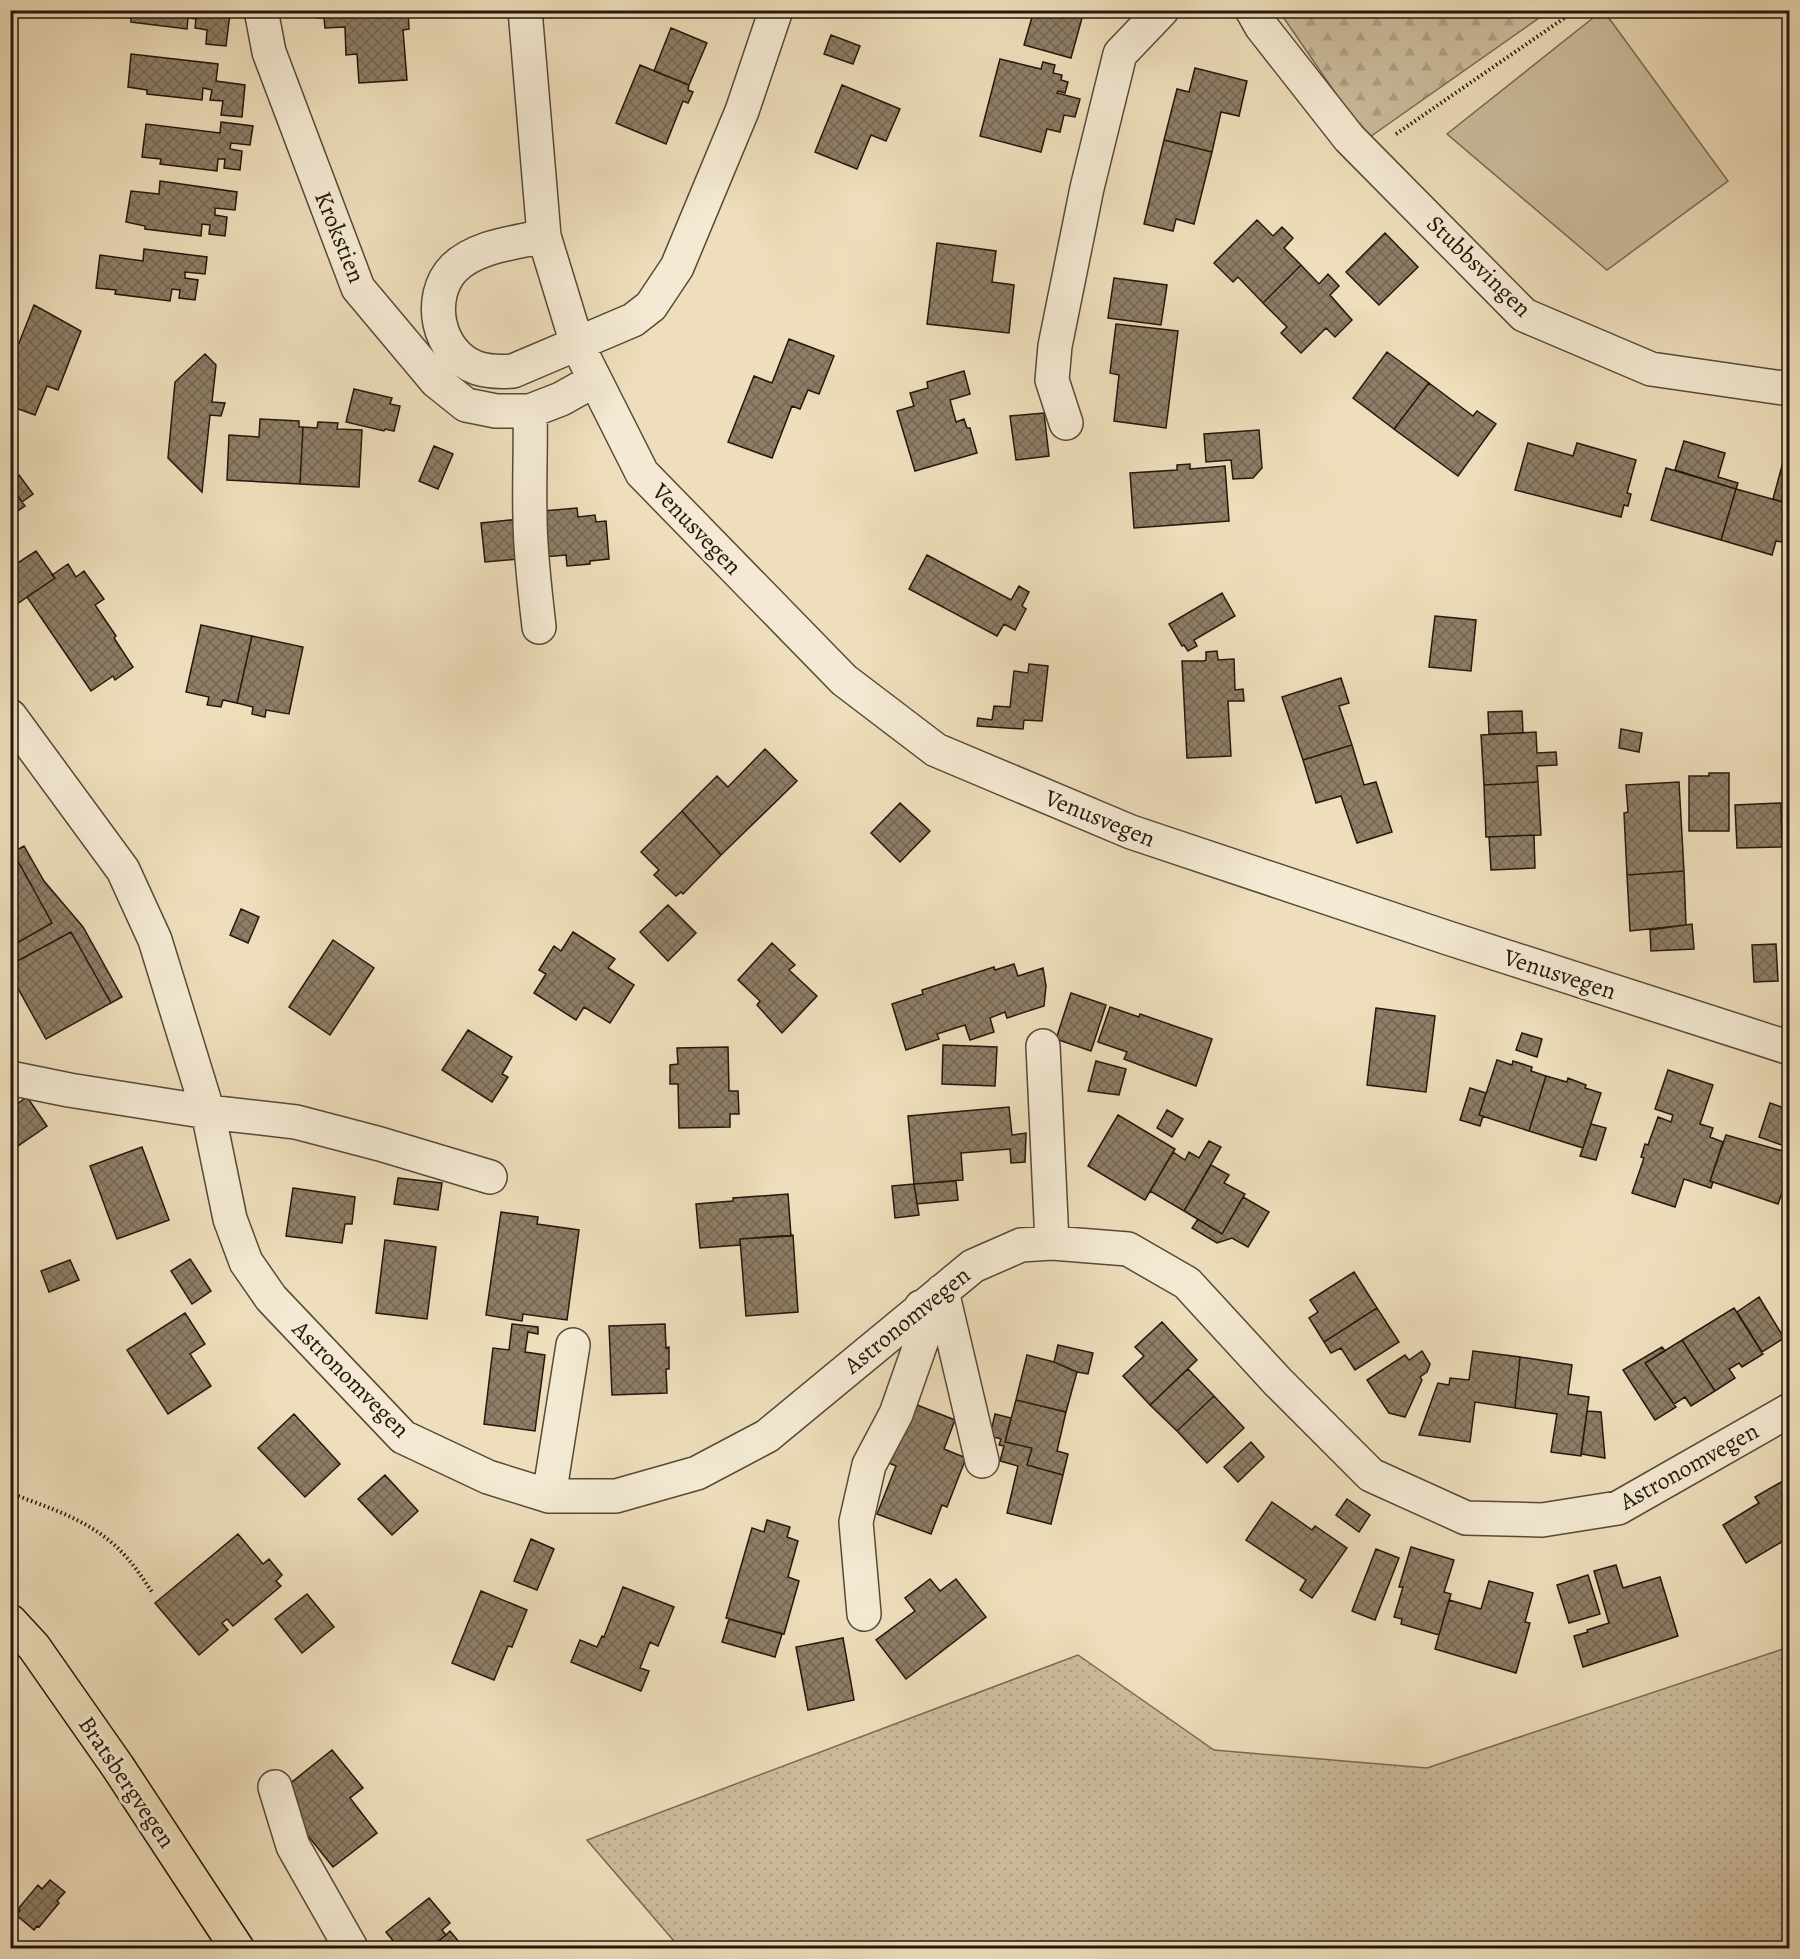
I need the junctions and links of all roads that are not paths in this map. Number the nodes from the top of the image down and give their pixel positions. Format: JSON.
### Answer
{"nodes":[{"id":1,"x":261,"y":10,"type":"edge"},
{"id":2,"x":525,"y":10,"type":"edge"},
{"id":3,"x":776,"y":10,"type":"edge"},
{"id":4,"x":1162,"y":10,"type":"edge"},
{"id":5,"x":1252,"y":10,"type":"edge"},
{"id":6,"x":544,"y":236,"type":"junction"},
{"id":7,"x":578,"y":344,"type":"junction"},
{"id":8,"x":595,"y":381,"type":"junction"},
{"id":9,"x":1790,"y":389,"type":"edge"},
{"id":10,"x":530,"y":411,"type":"junction"},
{"id":11,"x":1066,"y":423,"type":"dead end"},
{"id":12,"x":539,"y":627,"type":"dead end"},
{"id":13,"x":10,"y":716,"type":"edge"},
{"id":14,"x":1043,"y":1046,"type":"dead end"},
{"id":15,"x":1790,"y":1048,"type":"edge"},
{"id":16,"x":10,"y":1078,"type":"edge"},
{"id":17,"x":208,"y":1112,"type":"junction"},
{"id":18,"x":490,"y":1177,"type":"dead end"},
{"id":19,"x":1052,"y":1243,"type":"junction"},
{"id":20,"x":931,"y":1299,"type":"junction"},
{"id":21,"x":573,"y":1345,"type":"dead end"},
{"id":22,"x":1790,"y":1410,"type":"edge"},
{"id":23,"x":982,"y":1461,"type":"dead end"},
{"id":24,"x":549,"y":1496,"type":"junction"},
{"id":25,"x":864,"y":1614,"type":"dead end"},
{"id":26,"x":10,"y":1621,"type":"edge"},
{"id":27,"x":275,"y":1787,"type":"dead end"},
{"id":28,"x":237,"y":1948,"type":"edge"},
{"id":29,"x":351,"y":1948,"type":"edge"}],
"edges":[{"from":1,"to":10,"type":"street","name":"Krokstien"},
{"from":2,"to":6,"type":"street","name":"Venusvegen"},
{"from":3,"to":7,"type":"street"},
{"from":4,"to":11,"type":"street"},
{"from":5,"to":9,"type":"street","name":"Stubbsvingen"},
{"from":6,"to":7,"type":"street","name":"Venusvegen"},
{"from":6,"to":7,"type":"street"},
{"from":7,"to":8,"type":"street","name":"Venusvegen"},
{"from":8,"to":10,"type":"street","name":"Krokstien"},
{"from":8,"to":15,"type":"street","name":"Venusvegen"},
{"from":10,"to":12,"type":"street"},
{"from":13,"to":17,"type":"street","name":"Astronomvegen"},
{"from":14,"to":19,"type":"street"},
{"from":16,"to":17,"type":"street"},
{"from":17,"to":18,"type":"street"},
{"from":17,"to":24,"type":"street","name":"Astronomvegen"},
{"from":19,"to":20,"type":"street","name":"Astronomvegen"},
{"from":19,"to":22,"type":"street","name":"Astronomvegen"},
{"from":20,"to":23,"type":"street"},
{"from":20,"to":24,"type":"street","name":"Astronomvegen"},
{"from":20,"to":25,"type":"street"},
{"from":21,"to":24,"type":"street"},
{"from":26,"to":28,"type":"main road","name":"Bratsbergvegen"},
{"from":27,"to":29,"type":"street"}]}
